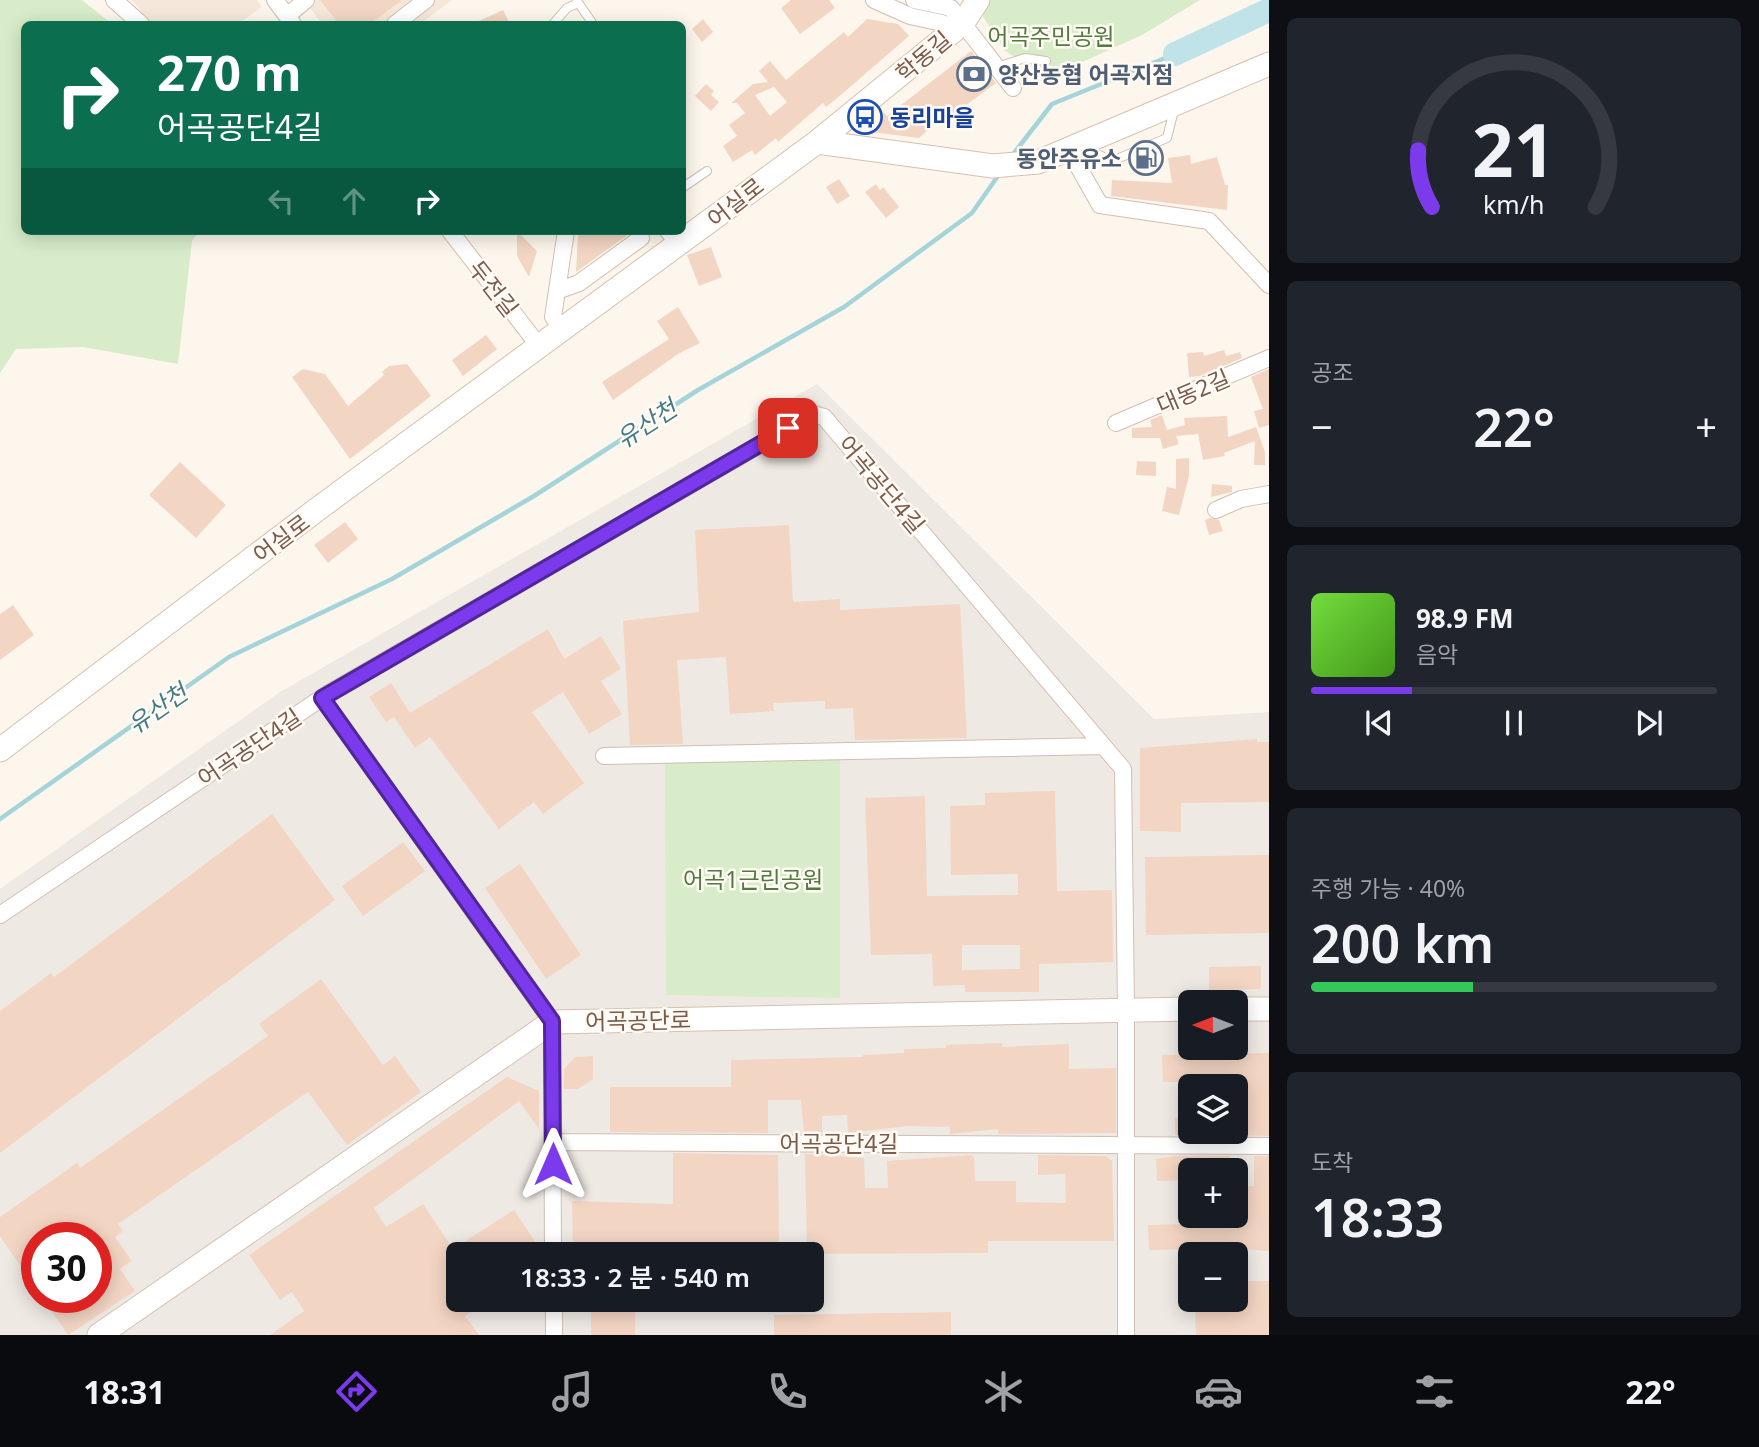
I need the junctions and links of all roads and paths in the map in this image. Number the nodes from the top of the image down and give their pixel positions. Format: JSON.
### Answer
{"nodes":[{"id":1,"x":114,"y":0,"type":"edge"},
{"id":2,"x":275,"y":0,"type":"edge"},
{"id":3,"x":306,"y":0,"type":"edge"},
{"id":4,"x":426,"y":0,"type":"edge"},
{"id":5,"x":874,"y":0,"type":"edge"},
{"id":6,"x":914,"y":0,"type":"edge"},
{"id":7,"x":978,"y":0,"type":"edge"},
{"id":8,"x":577,"y":2,"type":"edge"},
{"id":9,"x":290,"y":20,"type":"edge"},
{"id":10,"x":138,"y":21,"type":"edge"},
{"id":11,"x":399,"y":21,"type":"edge"},
{"id":12,"x":556,"y":21,"type":"edge"},
{"id":13,"x":591,"y":21,"type":"edge"},
{"id":14,"x":959,"y":26,"type":"junction"},
{"id":15,"x":1046,"y":61,"type":"dead end"},
{"id":16,"x":1269,"y":64,"type":"edge"},
{"id":17,"x":997,"y":67,"type":"junction"},
{"id":18,"x":1013,"y":88,"type":"dead end"},
{"id":19,"x":817,"y":142,"type":"junction"},
{"id":20,"x":1075,"y":149,"type":"junction"},
{"id":21,"x":707,"y":171,"type":"dead end"},
{"id":22,"x":686,"y":185,"type":"edge"},
{"id":23,"x":686,"y":228,"type":"edge"},
{"id":24,"x":453,"y":235,"type":"edge"},
{"id":25,"x":565,"y":235,"type":"edge"},
{"id":26,"x":641,"y":237,"type":"dead end"},
{"id":27,"x":669,"y":239,"type":"edge"},
{"id":28,"x":1269,"y":285,"type":"edge"},
{"id":29,"x":557,"y":290,"type":"junction"},
{"id":30,"x":562,"y":328,"type":"junction"},
{"id":31,"x":539,"y":346,"type":"junction"},
{"id":32,"x":1269,"y":358,"type":"edge"},
{"id":33,"x":1116,"y":423,"type":"dead end"},
{"id":34,"x":1269,"y":495,"type":"edge"},
{"id":35,"x":1216,"y":510,"type":"dead end"},
{"id":36,"x":322,"y":698,"type":"junction"},
{"id":37,"x":1103,"y":746,"type":"junction"},
{"id":38,"x":0,"y":750,"type":"edge"},
{"id":39,"x":604,"y":756,"type":"dead end"},
{"id":40,"x":1,"y":912,"type":"edge"},
{"id":41,"x":1126,"y":1008,"type":"junction"},
{"id":42,"x":1178,"y":1009,"type":"edge"},
{"id":43,"x":1248,"y":1009,"type":"edge"},
{"id":44,"x":1269,"y":1009,"type":"edge"},
{"id":45,"x":552,"y":1021,"type":"junction"},
{"id":46,"x":552,"y":1142,"type":"junction"},
{"id":47,"x":1126,"y":1145,"type":"junction"},
{"id":48,"x":1269,"y":1146,"type":"edge"},
{"id":49,"x":553,"y":1242,"type":"edge"},
{"id":50,"x":554,"y":1312,"type":"edge"},
{"id":51,"x":99,"y":1335,"type":"edge"},
{"id":52,"x":554,"y":1335,"type":"edge"},
{"id":53,"x":1126,"y":1335,"type":"edge"}],
"edges":[{"from":1,"to":10,"type":"street"},
{"from":2,"to":9,"type":"street"},
{"from":3,"to":9,"type":"street"},
{"from":4,"to":11,"type":"street"},
{"from":5,"to":14,"type":"street"},
{"from":6,"to":14,"type":"street","name":"학동길"},
{"from":7,"to":14,"type":"main road","name":"학동길"},
{"from":8,"to":12,"type":"lane"},
{"from":8,"to":13,"type":"lane"},
{"from":14,"to":17,"type":"street"},
{"from":14,"to":19,"type":"main road","name":"학동길"},
{"from":15,"to":17,"type":"lane"},
{"from":16,"to":20,"type":"main road"},
{"from":17,"to":18,"type":"street"},
{"from":19,"to":20,"type":"main road"},
{"from":19,"to":23,"type":"main road","name":"어실로"},
{"from":20,"to":28,"type":"street"},
{"from":21,"to":22,"type":"lane"},
{"from":24,"to":31,"type":"street","name":"두전길"},
{"from":25,"to":29,"type":"street"},
{"from":26,"to":29,"type":"street"},
{"from":27,"to":30,"type":"main road","name":"어실로"},
{"from":29,"to":30,"type":"street"},
{"from":30,"to":31,"type":"main road","name":"어실로"},
{"from":31,"to":38,"type":"main road","name":"어실로"},
{"from":32,"to":33,"type":"street","name":"대동2길"},
{"from":34,"to":35,"type":"street"},
{"from":36,"to":37,"type":"street","name":"어곡공단4길"},
{"from":36,"to":40,"type":"street","name":"어곡공단4길"},
{"from":36,"to":45,"type":"street"},
{"from":37,"to":39,"type":"street"},
{"from":37,"to":41,"type":"street","name":"어곡공단4길"},
{"from":41,"to":42,"type":"main road","name":"어곡공단로"},
{"from":41,"to":45,"type":"main road","name":"어곡공단로"},
{"from":41,"to":47,"type":"street","name":"어곡공단4길"},
{"from":43,"to":44,"type":"main road"},
{"from":45,"to":46,"type":"street"},
{"from":45,"to":51,"type":"main road","name":"어곡공단로"},
{"from":46,"to":47,"type":"street","name":"어곡공단4길"},
{"from":46,"to":49,"type":"street"},
{"from":47,"to":48,"type":"street","name":"어곡공단4길"},
{"from":47,"to":53,"type":"street","name":"어곡공단4길"},
{"from":50,"to":52,"type":"street"}]}
